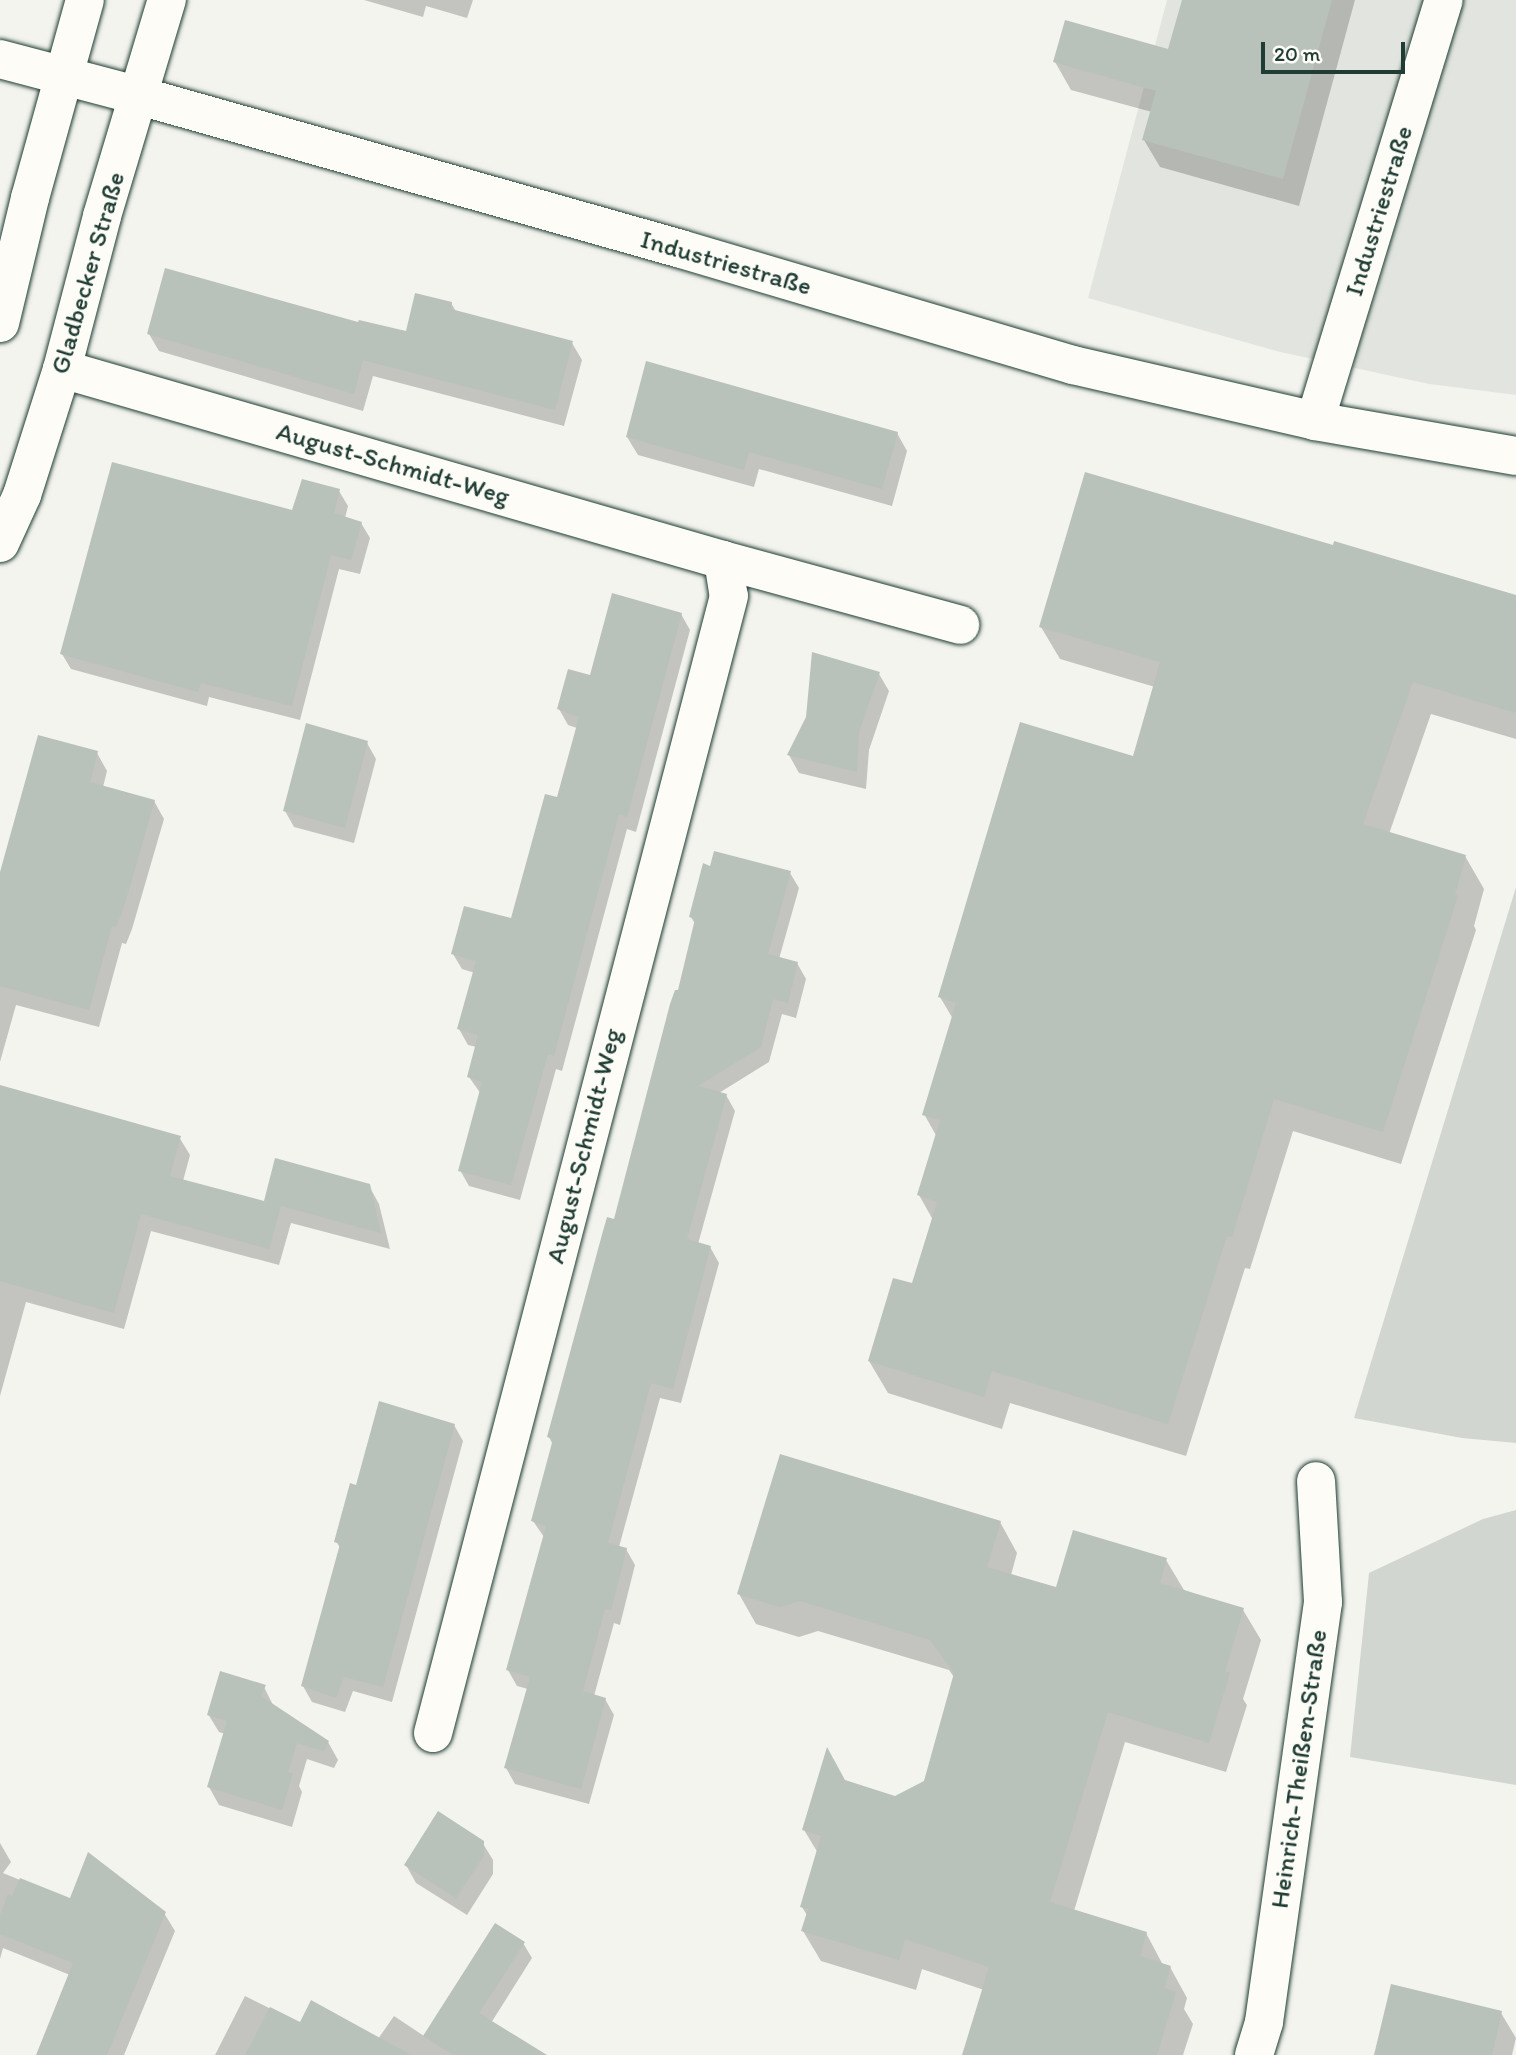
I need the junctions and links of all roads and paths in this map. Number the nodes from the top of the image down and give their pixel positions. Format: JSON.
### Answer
{"nodes":[{"id":1,"x":85,"y":0,"type":"edge"},
{"id":2,"x":167,"y":0,"type":"edge"},
{"id":3,"x":1444,"y":0,"type":"edge"},
{"id":4,"x":0,"y":59,"type":"edge"},
{"id":5,"x":63,"y":76,"type":"junction"},
{"id":6,"x":140,"y":96,"type":"junction"},
{"id":7,"x":0,"y":323,"type":"edge"},
{"id":8,"x":62,"y":369,"type":"junction"},
{"id":9,"x":1315,"y":421,"type":"junction"},
{"id":10,"x":1516,"y":456,"type":"edge"},
{"id":11,"x":0,"y":543,"type":"edge"},
{"id":12,"x":723,"y":560,"type":"junction"},
{"id":13,"x":960,"y":625,"type":"dead end"},
{"id":14,"x":1316,"y":1481,"type":"dead end"},
{"id":15,"x":433,"y":1733,"type":"dead end"},
{"id":16,"x":1254,"y":2055,"type":"edge"}],
"edges":[{"from":1,"to":5,"type":"street"},
{"from":2,"to":6,"type":"street","name":"Gladbecker Straße"},
{"from":3,"to":9,"type":"street","name":"Industriestraße"},
{"from":4,"to":5,"type":"street","name":"Industriestraße"},
{"from":5,"to":6,"type":"street","name":"Industriestraße"},
{"from":5,"to":7,"type":"street"},
{"from":6,"to":8,"type":"street","name":"Gladbecker Straße"},
{"from":6,"to":9,"type":"street","name":"Industriestraße"},
{"from":8,"to":11,"type":"street","name":"Gladbecker Straße"},
{"from":8,"to":12,"type":"street","name":"August-Schmidt-Weg"},
{"from":9,"to":10,"type":"street","name":"Industriestraße"},
{"from":12,"to":13,"type":"street","name":"August-Schmidt-Weg"},
{"from":12,"to":15,"type":"street","name":"August-Schmidt-Weg"},
{"from":14,"to":16,"type":"street","name":"Heinrich-Theißen-Straße"}]}
